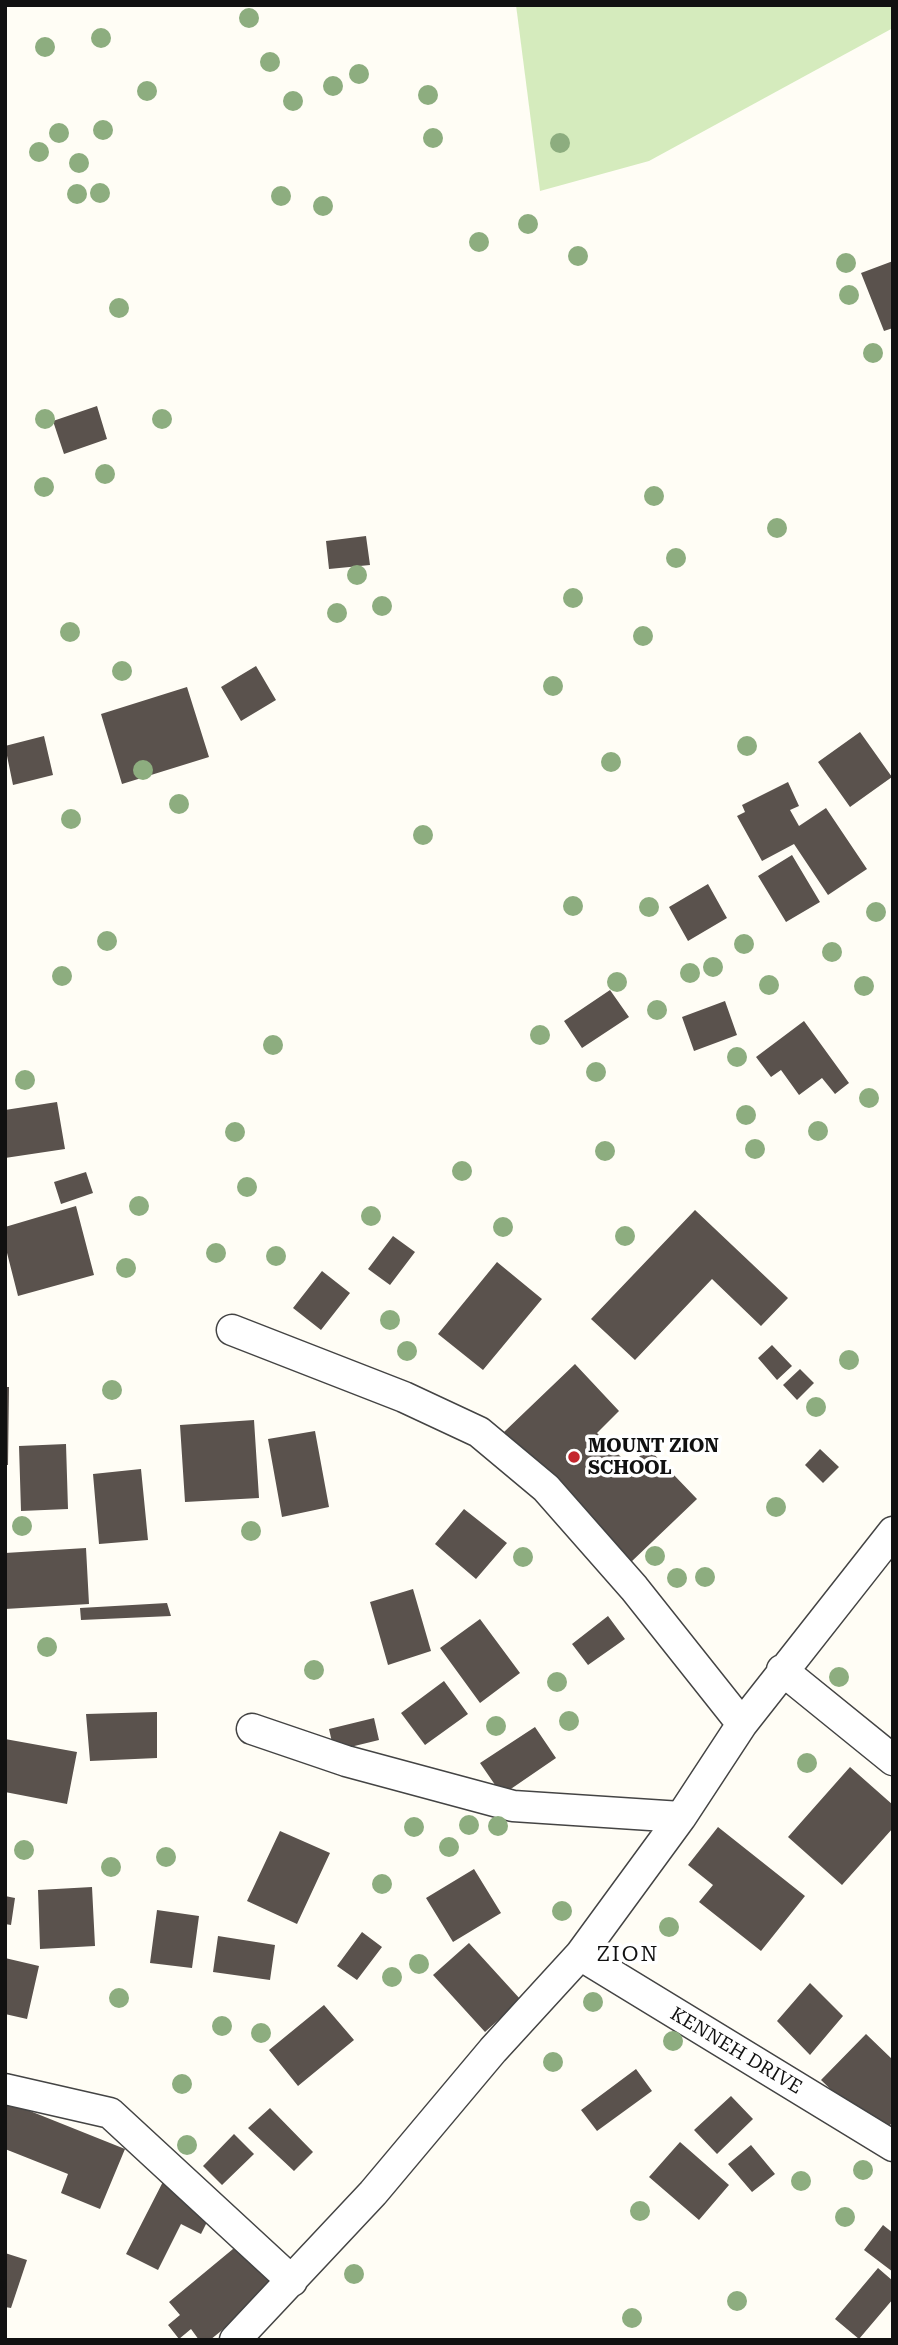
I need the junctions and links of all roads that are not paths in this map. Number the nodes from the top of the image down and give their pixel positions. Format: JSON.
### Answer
{"nodes":[{"id":1,"x":232,"y":1330,"type":"dead end"},
{"id":2,"x":893,"y":1532,"type":"edge"},
{"id":3,"x":782,"y":1670,"type":"junction"},
{"id":4,"x":742,"y":1724,"type":"junction"},
{"id":5,"x":252,"y":1729,"type":"dead end"},
{"id":6,"x":893,"y":1760,"type":"edge"},
{"id":7,"x":681,"y":1817,"type":"junction"},
{"id":8,"x":580,"y":1955,"type":"junction"},
{"id":9,"x":5,"y":2089,"type":"edge"},
{"id":10,"x":893,"y":2146,"type":"edge"},
{"id":11,"x":292,"y":2281,"type":"junction"},
{"id":12,"x":235,"y":2340,"type":"edge"}],
"edges":[{"from":1,"to":4,"type":"street"},
{"from":2,"to":3,"type":"street"},
{"from":3,"to":4,"type":"street"},
{"from":3,"to":6,"type":"street"},
{"from":4,"to":7,"type":"street"},
{"from":5,"to":7,"type":"street"},
{"from":7,"to":8,"type":"street"},
{"from":8,"to":10,"type":"street","name":"KENNEH DRIVE"},
{"from":8,"to":11,"type":"street"},
{"from":9,"to":11,"type":"street"},
{"from":11,"to":12,"type":"street"}]}
